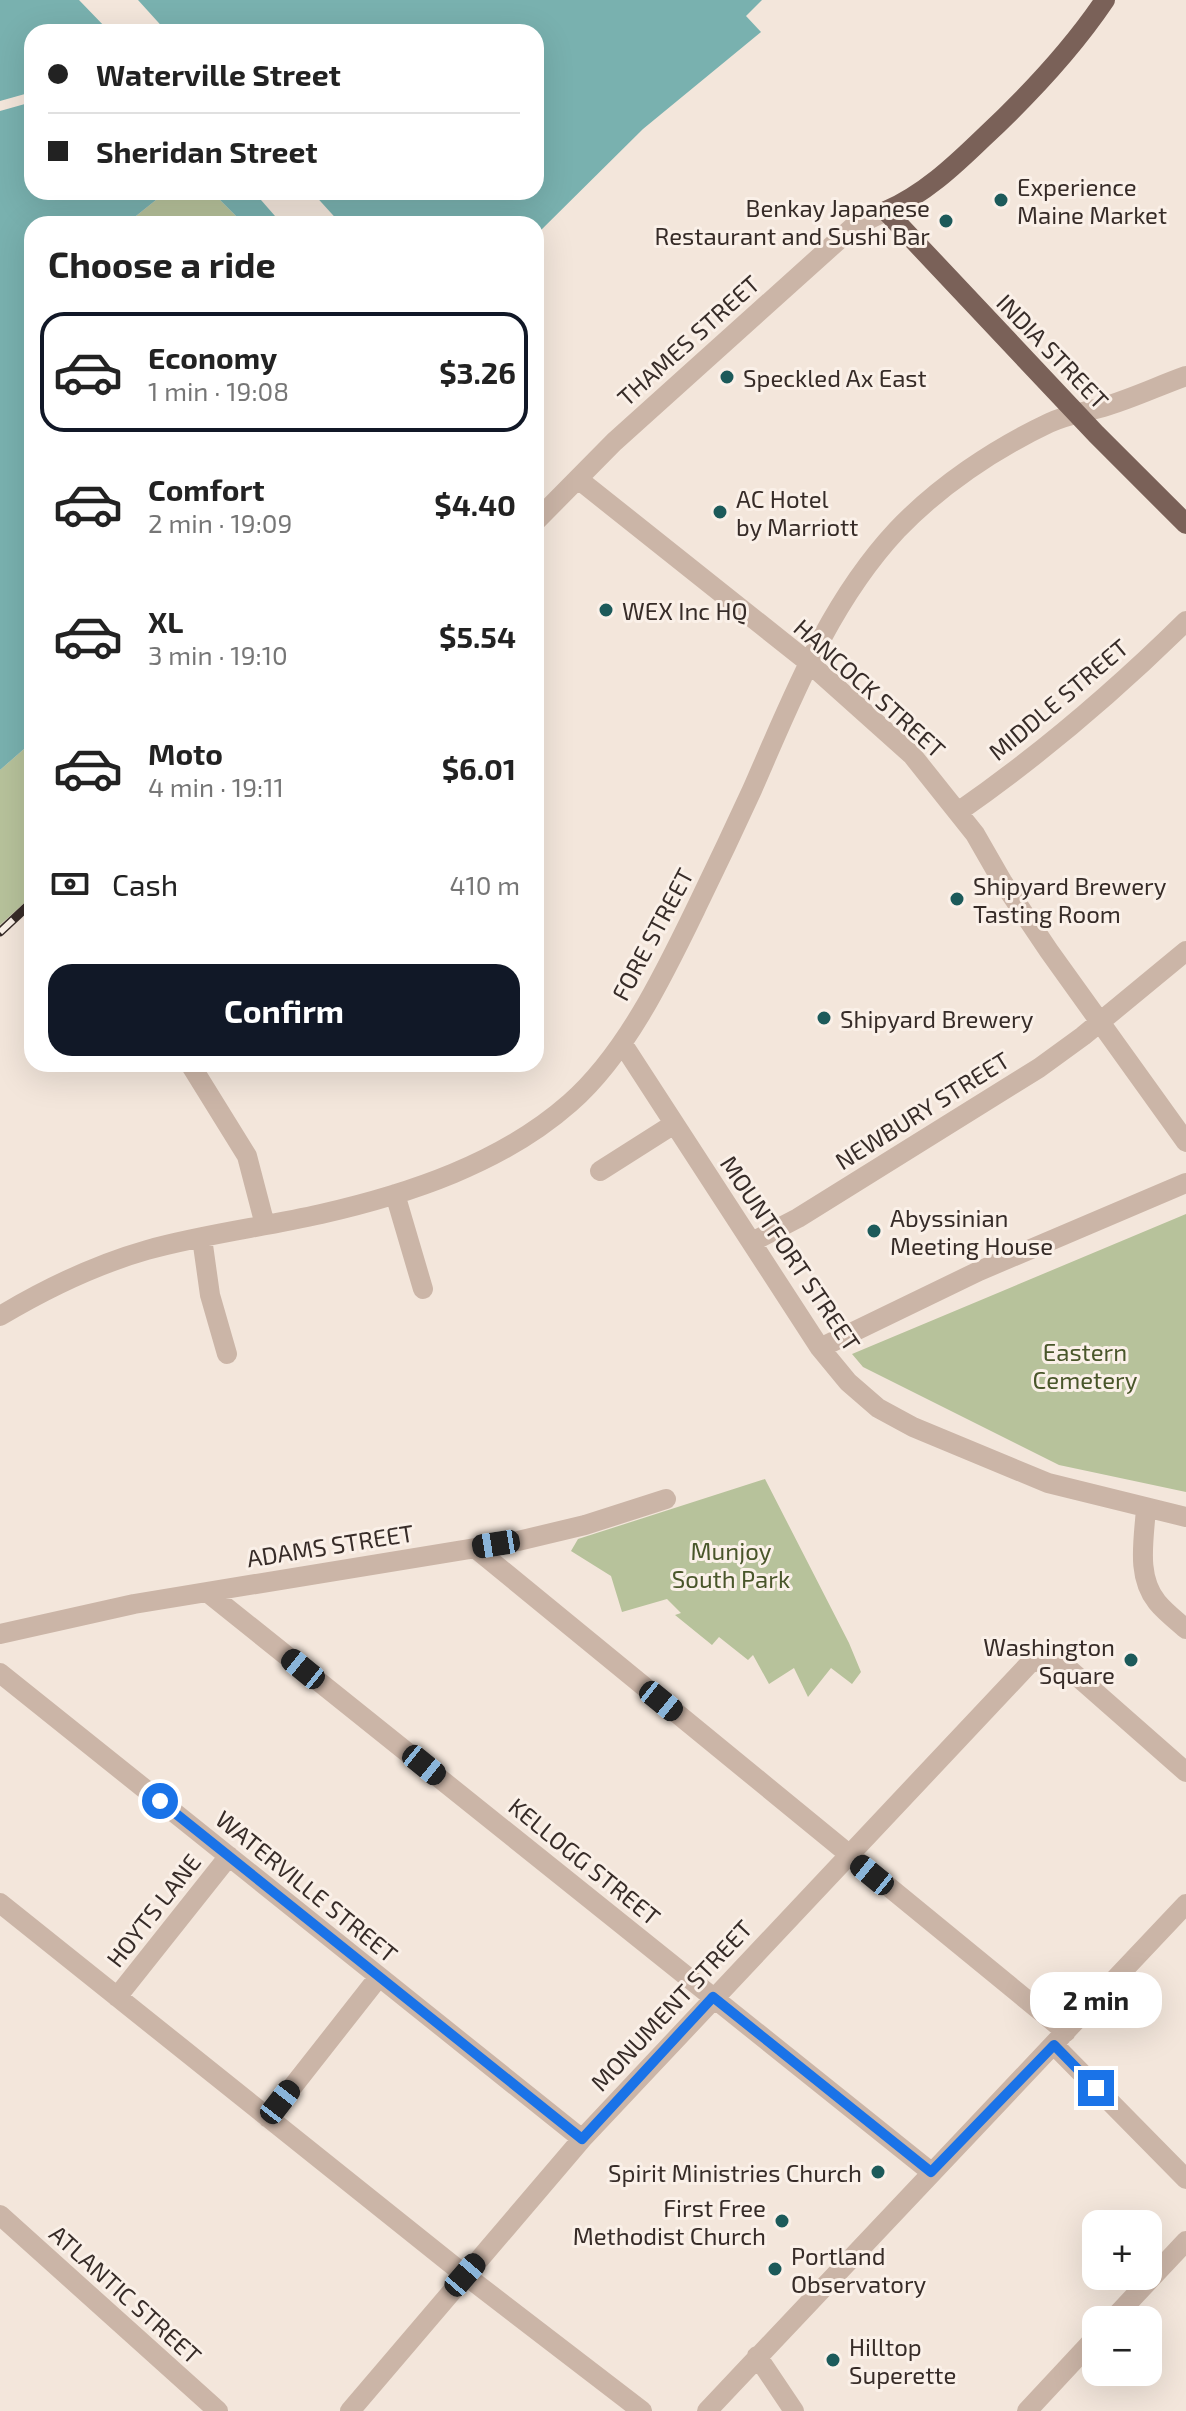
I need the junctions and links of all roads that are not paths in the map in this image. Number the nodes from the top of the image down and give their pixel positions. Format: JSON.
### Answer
{"nodes":[{"id":1,"x":1105,"y":0,"type":"edge"},
{"id":2,"x":886,"y":211,"type":"junction"},
{"id":3,"x":1186,"y":376,"type":"edge"},
{"id":4,"x":1077,"y":413,"type":"junction"},
{"id":5,"x":578,"y":479,"type":"junction"},
{"id":6,"x":544,"y":513,"type":"edge"},
{"id":7,"x":1186,"y":524,"type":"edge"},
{"id":8,"x":1186,"y":621,"type":"edge"},
{"id":9,"x":808,"y":662,"type":"junction"},
{"id":10,"x":958,"y":812,"type":"junction"},
{"id":11,"x":1186,"y":951,"type":"edge"},
{"id":12,"x":1101,"y":1020,"type":"junction"},
{"id":13,"x":622,"y":1043,"type":"junction"},
{"id":14,"x":195,"y":1072,"type":"edge"},
{"id":15,"x":674,"y":1124,"type":"junction"},
{"id":16,"x":1186,"y":1142,"type":"edge"},
{"id":17,"x":600,"y":1171,"type":"dead end"},
{"id":18,"x":1186,"y":1183,"type":"edge"},
{"id":19,"x":395,"y":1194,"type":"junction"},
{"id":20,"x":265,"y":1225,"type":"junction"},
{"id":21,"x":202,"y":1238,"type":"junction"},
{"id":22,"x":752,"y":1242,"type":"junction"},
{"id":23,"x":423,"y":1289,"type":"dead end"},
{"id":24,"x":0,"y":1316,"type":"edge"},
{"id":25,"x":820,"y":1348,"type":"junction"},
{"id":26,"x":227,"y":1354,"type":"dead end"},
{"id":27,"x":666,"y":1499,"type":"dead end"},
{"id":28,"x":1146,"y":1508,"type":"junction"},
{"id":29,"x":1186,"y":1517,"type":"edge"},
{"id":30,"x":475,"y":1548,"type":"junction"},
{"id":31,"x":207,"y":1592,"type":"junction"},
{"id":32,"x":1186,"y":1629,"type":"edge"},
{"id":33,"x":0,"y":1634,"type":"edge"},
{"id":34,"x":0,"y":1673,"type":"edge"},
{"id":35,"x":1186,"y":1772,"type":"edge"},
{"id":36,"x":848,"y":1855,"type":"junction"},
{"id":37,"x":229,"y":1856,"type":"junction"},
{"id":38,"x":0,"y":1903,"type":"edge"},
{"id":39,"x":1186,"y":1904,"type":"edge"},
{"id":40,"x":378,"y":1978,"type":"junction"},
{"id":41,"x":117,"y":1997,"type":"junction"},
{"id":42,"x":713,"y":1997,"type":"junction"},
{"id":43,"x":1060,"y":2038,"type":"junction"},
{"id":44,"x":268,"y":2118,"type":"junction"},
{"id":45,"x":582,"y":2139,"type":"junction"},
{"id":46,"x":931,"y":2172,"type":"junction"},
{"id":47,"x":1186,"y":2179,"type":"edge"},
{"id":48,"x":0,"y":2215,"type":"edge"},
{"id":49,"x":1186,"y":2241,"type":"edge"},
{"id":50,"x":465,"y":2275,"type":"junction"},
{"id":51,"x":1125,"y":2306,"type":"edge"},
{"id":52,"x":1082,"y":2352,"type":"edge"},
{"id":53,"x":757,"y":2356,"type":"junction"},
{"id":54,"x":218,"y":2411,"type":"edge"},
{"id":55,"x":350,"y":2411,"type":"edge"},
{"id":56,"x":642,"y":2411,"type":"edge"},
{"id":57,"x":707,"y":2411,"type":"edge"},
{"id":58,"x":794,"y":2411,"type":"edge"},
{"id":59,"x":1027,"y":2411,"type":"edge"}],
"edges":[{"from":1,"to":2,"type":"main road"},
{"from":2,"to":4,"type":"main road","name":"INDIA STREET"},
{"from":2,"to":5,"type":"street","name":"THAMES STREET"},
{"from":3,"to":4,"type":"street","name":"FORE STREET"},
{"from":4,"to":7,"type":"main road","name":"INDIA STREET"},
{"from":4,"to":9,"type":"street","name":"FORE STREET"},
{"from":5,"to":6,"type":"street","name":"THAMES STREET"},
{"from":5,"to":9,"type":"street","name":"HANCOCK STREET"},
{"from":8,"to":10,"type":"street","name":"MIDDLE STREET"},
{"from":9,"to":10,"type":"street","name":"HANCOCK STREET"},
{"from":9,"to":13,"type":"street","name":"FORE STREET"},
{"from":10,"to":12,"type":"street","name":"HANCOCK STREET"},
{"from":11,"to":12,"type":"street","name":"NEWBURY STREET"},
{"from":12,"to":16,"type":"street","name":"HANCOCK STREET"},
{"from":12,"to":22,"type":"street","name":"NEWBURY STREET"},
{"from":13,"to":15,"type":"street","name":"MOUNTFORT STREET"},
{"from":13,"to":19,"type":"street","name":"FORE STREET"},
{"from":14,"to":20,"type":"street"},
{"from":15,"to":17,"type":"street"},
{"from":15,"to":22,"type":"street","name":"MOUNTFORT STREET"},
{"from":18,"to":25,"type":"street"},
{"from":19,"to":20,"type":"street","name":"FORE STREET"},
{"from":19,"to":23,"type":"street"},
{"from":20,"to":21,"type":"street","name":"FORE STREET"},
{"from":21,"to":24,"type":"street","name":"FORE STREET"},
{"from":21,"to":26,"type":"street"},
{"from":22,"to":25,"type":"street","name":"MOUNTFORT STREET"},
{"from":25,"to":28,"type":"street","name":"MOUNTFORT STREET"},
{"from":27,"to":30,"type":"street","name":"ADAMS STREET"},
{"from":28,"to":29,"type":"street","name":"MOUNTFORT STREET"},
{"from":28,"to":32,"type":"street"},
{"from":30,"to":31,"type":"street","name":"ADAMS STREET"},
{"from":30,"to":36,"type":"street"},
{"from":31,"to":33,"type":"street","name":"ADAMS STREET"},
{"from":31,"to":42,"type":"street","name":"KELLOGG STREET"},
{"from":34,"to":37,"type":"street","name":"WATERVILLE STREET"},
{"from":35,"to":36,"type":"street","name":"MONUMENT STREET"},
{"from":36,"to":42,"type":"street","name":"MONUMENT STREET"},
{"from":36,"to":43,"type":"street"},
{"from":37,"to":40,"type":"street","name":"WATERVILLE STREET"},
{"from":37,"to":41,"type":"street","name":"HOYTS LANE"},
{"from":38,"to":41,"type":"street"},
{"from":39,"to":43,"type":"street"},
{"from":40,"to":44,"type":"street"},
{"from":40,"to":45,"type":"street","name":"WATERVILLE STREET"},
{"from":41,"to":44,"type":"street"},
{"from":42,"to":45,"type":"street","name":"MONUMENT STREET"},
{"from":42,"to":46,"type":"street","name":"KELLOGG STREET"},
{"from":43,"to":46,"type":"street"},
{"from":43,"to":47,"type":"street"},
{"from":44,"to":50,"type":"street"},
{"from":45,"to":50,"type":"street","name":"MONUMENT STREET"},
{"from":46,"to":53,"type":"street"},
{"from":48,"to":54,"type":"street","name":"ATLANTIC STREET"},
{"from":49,"to":51,"type":"street"},
{"from":50,"to":55,"type":"street","name":"MONUMENT STREET"},
{"from":50,"to":56,"type":"street"},
{"from":52,"to":59,"type":"street"},
{"from":53,"to":57,"type":"street"},
{"from":53,"to":58,"type":"street"}]}
